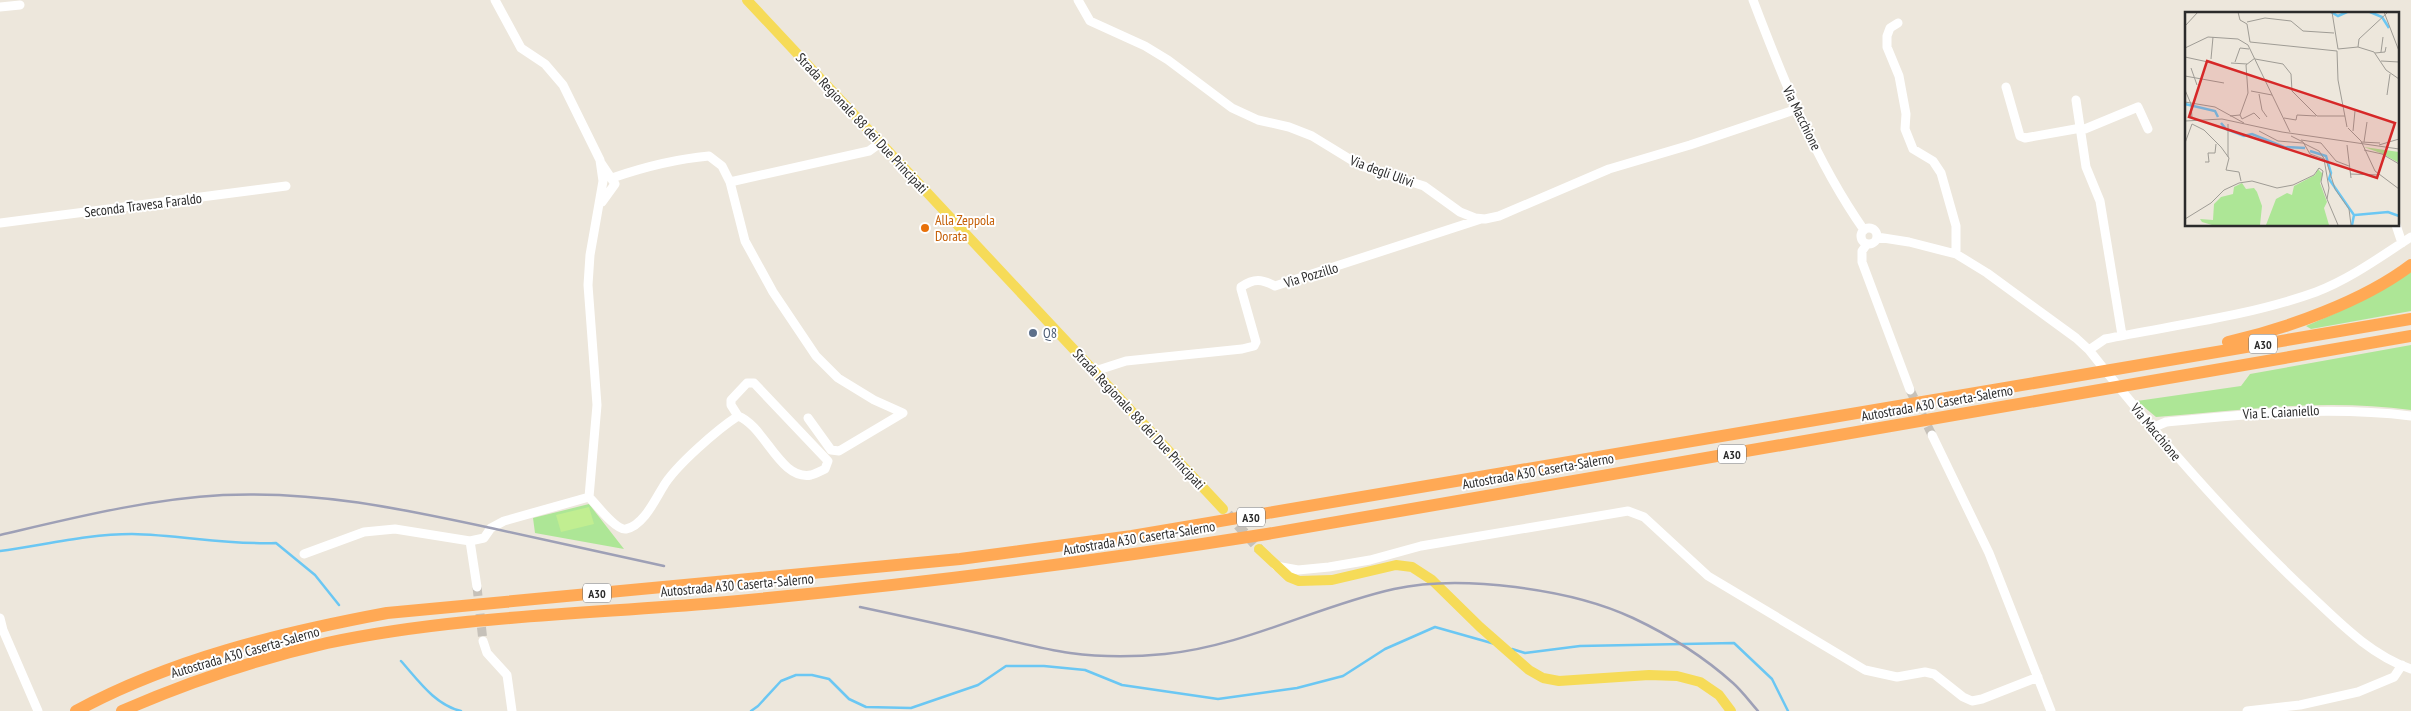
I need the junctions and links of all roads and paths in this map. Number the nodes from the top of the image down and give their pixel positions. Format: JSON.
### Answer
{"nodes":[{"id":1,"x":495,"y":0,"type":"edge"},
{"id":2,"x":747,"y":0,"type":"edge"},
{"id":3,"x":1078,"y":0,"type":"edge"},
{"id":4,"x":1753,"y":0,"type":"edge"},
{"id":5,"x":20,"y":5,"type":"dead end"},
{"id":6,"x":0,"y":8,"type":"edge"},
{"id":7,"x":1898,"y":22,"type":"dead end"},
{"id":8,"x":2006,"y":87,"type":"dead end"},
{"id":9,"x":2076,"y":100,"type":"dead end"},
{"id":10,"x":1797,"y":109,"type":"junction"},
{"id":11,"x":2148,"y":129,"type":"dead end"},
{"id":12,"x":2080,"y":130,"type":"junction"},
{"id":13,"x":880,"y":143,"type":"junction"},
{"id":14,"x":730,"y":182,"type":"junction"},
{"id":15,"x":609,"y":183,"type":"junction"},
{"id":16,"x":286,"y":186,"type":"dead end"},
{"id":17,"x":1482,"y":218,"type":"junction"},
{"id":18,"x":0,"y":223,"type":"edge"},
{"id":19,"x":2396,"y":226,"type":"edge"},
{"id":20,"x":1864,"y":230,"type":"junction"},
{"id":21,"x":1877,"y":237,"type":"junction"},
{"id":22,"x":2411,"y":237,"type":"edge"},
{"id":23,"x":2402,"y":243,"type":"junction"},
{"id":24,"x":1867,"y":244,"type":"junction"},
{"id":25,"x":1956,"y":254,"type":"junction"},
{"id":26,"x":2411,"y":265,"type":"edge"},
{"id":27,"x":2411,"y":319,"type":"edge"},
{"id":28,"x":2122,"y":336,"type":"junction"},
{"id":29,"x":2411,"y":336,"type":"edge"},
{"id":30,"x":2089,"y":350,"type":"junction"},
{"id":31,"x":2114,"y":369,"type":"junction"},
{"id":32,"x":1095,"y":371,"type":"junction"},
{"id":33,"x":1910,"y":390,"type":"tunnel mouth"},
{"id":34,"x":738,"y":416,"type":"junction"},
{"id":35,"x":2411,"y":416,"type":"edge"},
{"id":36,"x":808,"y":418,"type":"dead end"},
{"id":37,"x":2152,"y":428,"type":"junction"},
{"id":38,"x":1932,"y":435,"type":"tunnel mouth"},
{"id":39,"x":589,"y":497,"type":"junction"},
{"id":40,"x":1223,"y":509,"type":"tunnel mouth"},
{"id":41,"x":470,"y":541,"type":"junction"},
{"id":42,"x":1259,"y":549,"type":"tunnel mouth"},
{"id":43,"x":304,"y":554,"type":"dead end"},
{"id":44,"x":1276,"y":566,"type":"junction"},
{"id":45,"x":477,"y":587,"type":"tunnel mouth"},
{"id":46,"x":0,"y":618,"type":"edge"},
{"id":47,"x":483,"y":641,"type":"tunnel mouth"},
{"id":48,"x":2407,"y":667,"type":"edge"},
{"id":49,"x":2038,"y":677,"type":"junction"},
{"id":50,"x":512,"y":709,"type":"edge"},
{"id":51,"x":38,"y":711,"type":"edge"},
{"id":52,"x":76,"y":711,"type":"edge"},
{"id":53,"x":122,"y":711,"type":"edge"},
{"id":54,"x":1730,"y":711,"type":"edge"},
{"id":55,"x":2051,"y":711,"type":"edge"},
{"id":56,"x":2247,"y":711,"type":"edge"}],
"edges":[{"from":1,"to":15,"type":"street"},
{"from":2,"to":13,"type":"main road","name":"Strada Regionale 88 dei Due Principati"},
{"from":3,"to":17,"type":"street","name":"Via degli Ulivi"},
{"from":4,"to":10,"type":"street","name":"Via Macchione"},
{"from":5,"to":6,"type":"street"},
{"from":7,"to":25,"type":"street"},
{"from":8,"to":12,"type":"street"},
{"from":9,"to":12,"type":"street"},
{"from":10,"to":17,"type":"street","name":"Via degli Ulivi"},
{"from":10,"to":20,"type":"street","name":"Via Macchione"},
{"from":11,"to":12,"type":"street"},
{"from":12,"to":28,"type":"street"},
{"from":13,"to":14,"type":"street"},
{"from":13,"to":32,"type":"main road","name":"Strada Regionale 88 dei Due Principati"},
{"from":14,"to":15,"type":"street"},
{"from":14,"to":36,"type":"street"},
{"from":15,"to":39,"type":"street"},
{"from":16,"to":18,"type":"street","name":"Seconda Travesa Faraldo"},
{"from":17,"to":32,"type":"street","name":"Via Pozzillo"},
{"from":19,"to":23,"type":"street"},
{"from":20,"to":21,"type":"street"},
{"from":20,"to":24,"type":"street"},
{"from":21,"to":24,"type":"street"},
{"from":21,"to":25,"type":"street","name":"Via Macchione"},
{"from":22,"to":23,"type":"street"},
{"from":23,"to":28,"type":"street"},
{"from":24,"to":33,"type":"street"},
{"from":25,"to":30,"type":"street","name":"Via Macchione"},
{"from":26,"to":31,"type":"highway"},
{"from":27,"to":31,"type":"highway","number":"A30"},
{"from":28,"to":30,"type":"street"},
{"from":29,"to":53,"type":"highway","name":"Autostrada A30 Caserta-Salerno","number":"A30"},
{"from":30,"to":37,"type":"street","name":"Via Macchione"},
{"from":31,"to":52,"type":"highway","name":"Autostrada A30 Caserta-Salerno","number":"A30"},
{"from":32,"to":40,"type":"main road","name":"Strada Regionale 88 dei Due Principati"},
{"from":34,"to":34,"type":"street"},
{"from":34,"to":39,"type":"street"},
{"from":35,"to":37,"type":"street","name":"Via E. Caianiello"},
{"from":37,"to":48,"type":"street","name":"Via Macchione"},
{"from":38,"to":49,"type":"street"},
{"from":39,"to":41,"type":"street"},
{"from":41,"to":43,"type":"street"},
{"from":41,"to":45,"type":"street"},
{"from":42,"to":44,"type":"main road"},
{"from":44,"to":49,"type":"street"},
{"from":44,"to":54,"type":"main road"},
{"from":46,"to":51,"type":"street"},
{"from":47,"to":50,"type":"street"},
{"from":48,"to":56,"type":"street"},
{"from":49,"to":55,"type":"street"}]}
